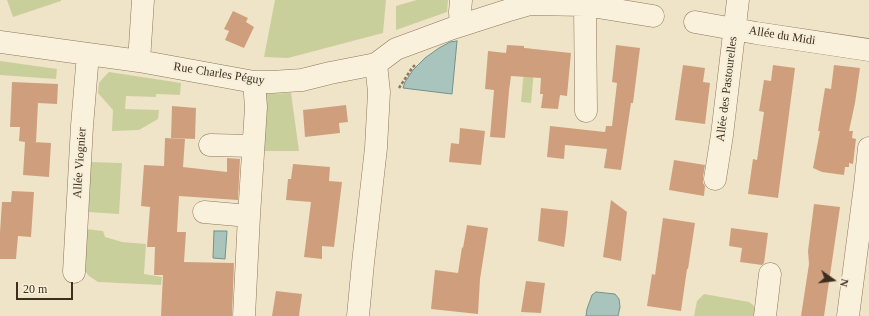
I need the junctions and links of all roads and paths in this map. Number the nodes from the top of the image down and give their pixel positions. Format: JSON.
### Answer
{"nodes":[{"id":1,"x":142,"y":0,"type":"edge"},
{"id":2,"x":461,"y":0,"type":"edge"},
{"id":3,"x":738,"y":0,"type":"edge"},
{"id":4,"x":585,"y":3,"type":"edge"},
{"id":5,"x":653,"y":16,"type":"dead end"},
{"id":6,"x":695,"y":22,"type":"dead end"},
{"id":7,"x":461,"y":25,"type":"junction"},
{"id":8,"x":734,"y":28,"type":"junction"},
{"id":9,"x":0,"y":42,"type":"edge"},
{"id":10,"x":869,"y":50,"type":"edge"},
{"id":11,"x":88,"y":54,"type":"junction"},
{"id":12,"x":139,"y":61,"type":"junction"},
{"id":13,"x":376,"y":64,"type":"junction"},
{"id":14,"x":254,"y":82,"type":"junction"},
{"id":15,"x":586,"y":111,"type":"dead end"},
{"id":16,"x":210,"y":145,"type":"dead end"},
{"id":17,"x":253,"y":146,"type":"junction"},
{"id":18,"x":869,"y":148,"type":"edge"},
{"id":19,"x":715,"y":179,"type":"dead end"},
{"id":20,"x":867,"y":187,"type":"edge"},
{"id":21,"x":204,"y":212,"type":"dead end"},
{"id":22,"x":249,"y":216,"type":"junction"},
{"id":23,"x":74,"y":272,"type":"dead end"},
{"id":24,"x":770,"y":274,"type":"dead end"},
{"id":25,"x":244,"y":316,"type":"edge"},
{"id":26,"x":358,"y":316,"type":"edge"},
{"id":27,"x":765,"y":316,"type":"edge"},
{"id":28,"x":848,"y":316,"type":"edge"}],
"edges":[{"from":1,"to":12,"type":"street"},
{"from":2,"to":7,"type":"street"},
{"from":3,"to":8,"type":"street","name":"Allée des Pastourelles"},
{"from":4,"to":5,"type":"street"},
{"from":4,"to":7,"type":"street"},
{"from":4,"to":15,"type":"street"},
{"from":6,"to":8,"type":"street","name":"Allée du Midi"},
{"from":7,"to":13,"type":"street"},
{"from":8,"to":10,"type":"street","name":"Allée du Midi"},
{"from":8,"to":19,"type":"street","name":"Allée des Pastourelles"},
{"from":9,"to":11,"type":"street","name":"Rue Charles Péguy"},
{"from":11,"to":12,"type":"street","name":"Rue Charles Péguy"},
{"from":11,"to":23,"type":"street","name":"Allée Viognier"},
{"from":12,"to":14,"type":"street","name":"Rue Charles Péguy"},
{"from":13,"to":14,"type":"street","name":"Rue Charles Péguy"},
{"from":13,"to":26,"type":"street"},
{"from":14,"to":17,"type":"street"},
{"from":16,"to":17,"type":"street"},
{"from":17,"to":22,"type":"street"},
{"from":18,"to":20,"type":"street"},
{"from":20,"to":28,"type":"street"},
{"from":21,"to":22,"type":"street"},
{"from":22,"to":25,"type":"street"},
{"from":24,"to":27,"type":"street"}]}
